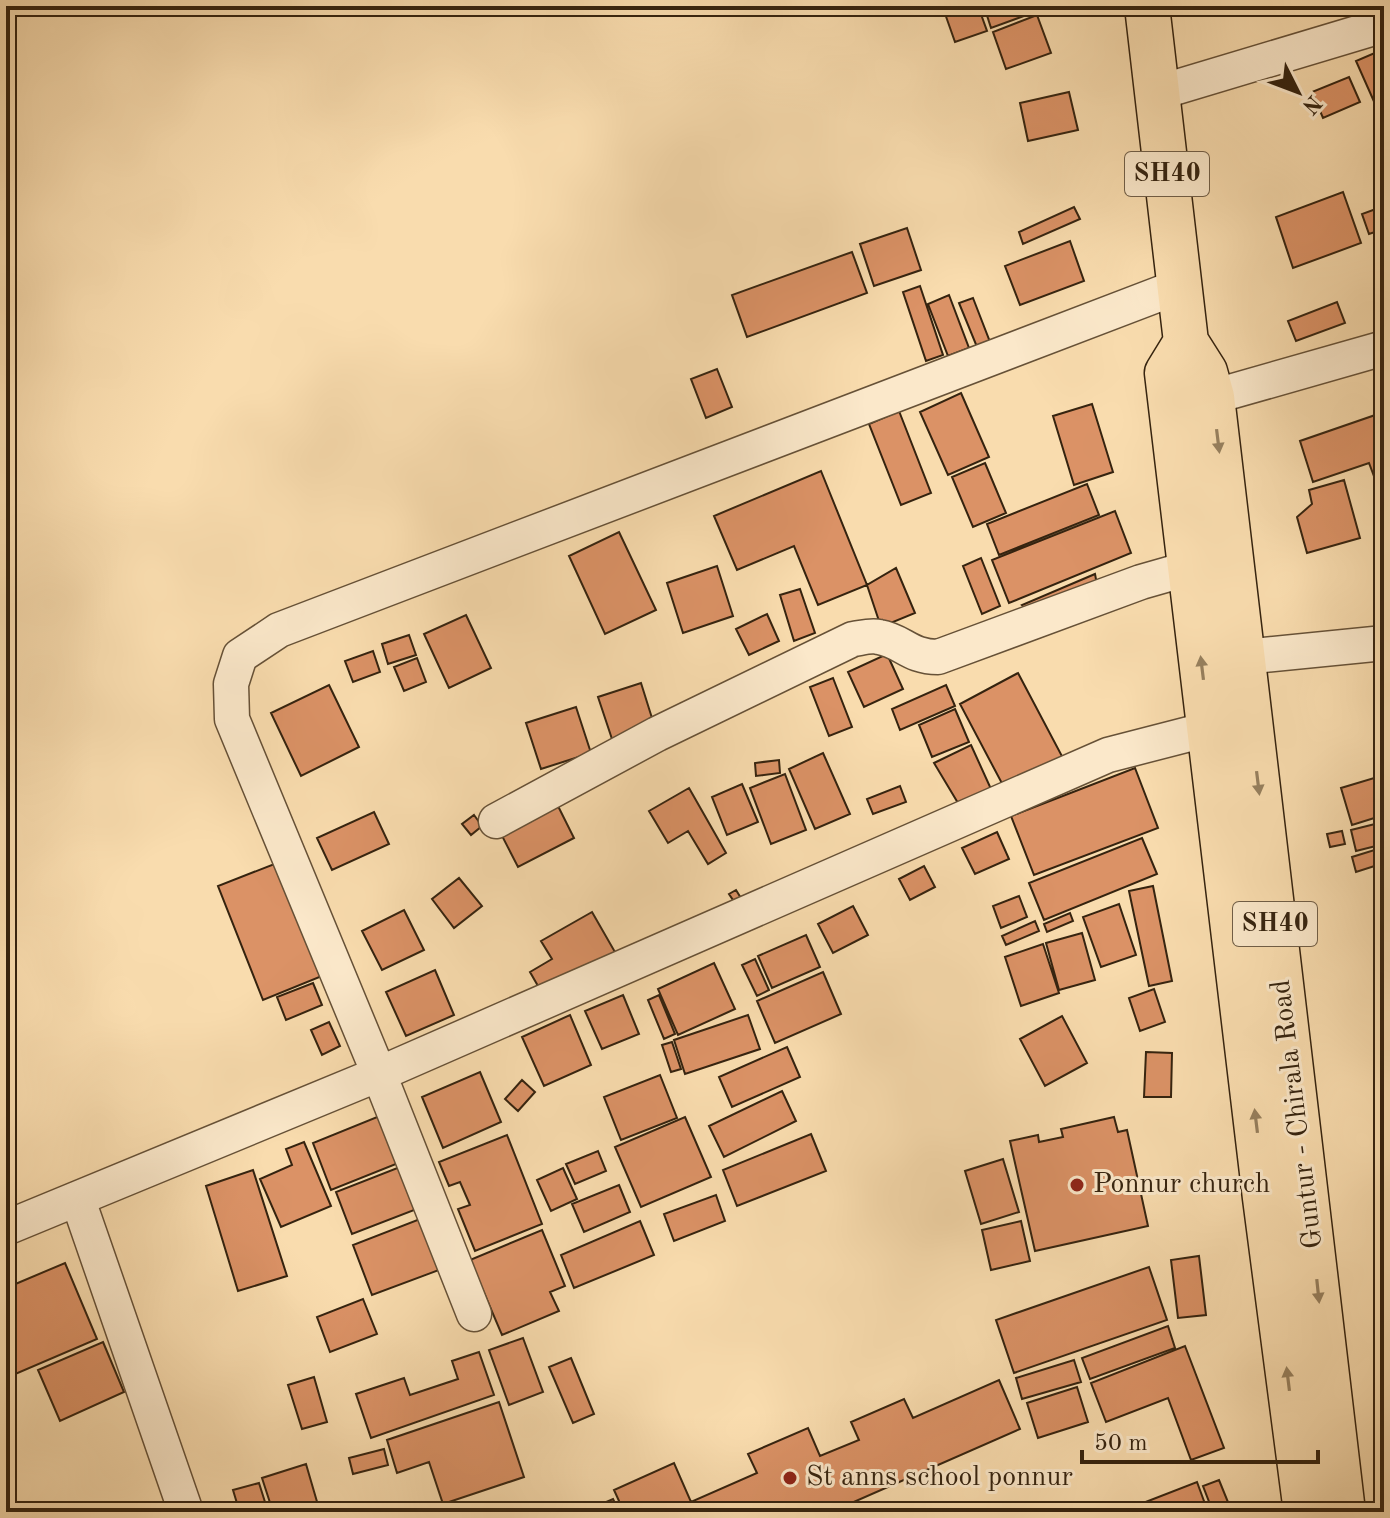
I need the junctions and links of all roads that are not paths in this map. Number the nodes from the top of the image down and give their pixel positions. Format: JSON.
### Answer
{"nodes":[{"id":1,"x":1147,"y":6,"type":"edge"},
{"id":2,"x":1384,"y":25,"type":"edge"},
{"id":3,"x":1157,"y":93,"type":"junction"},
{"id":4,"x":1180,"y":286,"type":"junction"},
{"id":5,"x":1186,"y":342,"type":"junction"},
{"id":6,"x":1384,"y":348,"type":"edge"},
{"id":7,"x":1212,"y":397,"type":"junction"},
{"id":8,"x":1190,"y":568,"type":"junction"},
{"id":9,"x":1384,"y":643,"type":"edge"},
{"id":10,"x":1244,"y":657,"type":"junction"},
{"id":11,"x":1229,"y":723,"type":"junction"},
{"id":12,"x":496,"y":821,"type":"dead end"},
{"id":13,"x":379,"y":1074,"type":"junction"},
{"id":14,"x":1308,"y":1191,"type":"junction"},
{"id":15,"x":1265,"y":1198,"type":"junction"},
{"id":16,"x":78,"y":1200,"type":"junction"},
{"id":17,"x":6,"y":1228,"type":"edge"},
{"id":18,"x":474,"y":1314,"type":"dead end"},
{"id":19,"x":186,"y":1512,"type":"edge"},
{"id":20,"x":1306,"y":1512,"type":"edge"},
{"id":21,"x":1343,"y":1512,"type":"edge"}],
"edges":[{"from":1,"to":3,"type":"main road","name":"Guntur - Chirala Road","number":"SH40"},
{"from":2,"to":3,"type":"street"},
{"from":3,"to":4,"type":"main road","name":"Guntur - Chirala Road","number":"SH40"},
{"from":4,"to":5,"type":"main road","name":"Guntur - Chirala Road","number":"SH40"},
{"from":4,"to":13,"type":"street"},
{"from":5,"to":7,"type":"main road","name":"Guntur - Chirala Road","number":"SH40"},
{"from":5,"to":8,"type":"main road","name":"Guntur - Chirala Road","number":"SH40"},
{"from":6,"to":7,"type":"street"},
{"from":7,"to":10,"type":"main road","name":"Guntur - Chirala Road","number":"SH40","one_way":true},
{"from":11,"to":8,"type":"main road","name":"Guntur - Chirala Road","number":"SH40","one_way":true},
{"from":8,"to":12,"type":"street"},
{"from":9,"to":10,"type":"street"},
{"from":10,"to":11,"type":"main road","name":"Guntur - Chirala Road","number":"SH40"},
{"from":11,"to":13,"type":"street"},
{"from":11,"to":14,"type":"main road","name":"Guntur - Chirala Road","number":"SH40","one_way":true},
{"from":15,"to":11,"type":"main road","name":"Guntur - Chirala Road","number":"SH40","one_way":true},
{"from":13,"to":16,"type":"street"},
{"from":13,"to":18,"type":"street"},
{"from":14,"to":15,"type":"main road"},
{"from":14,"to":21,"type":"main road","name":"Guntur - Chirala Road","number":"SH40","one_way":true},
{"from":20,"to":15,"type":"main road","name":"Guntur - Chirala Road","number":"SH40","one_way":true},
{"from":16,"to":17,"type":"street"},
{"from":16,"to":19,"type":"street"}]}
